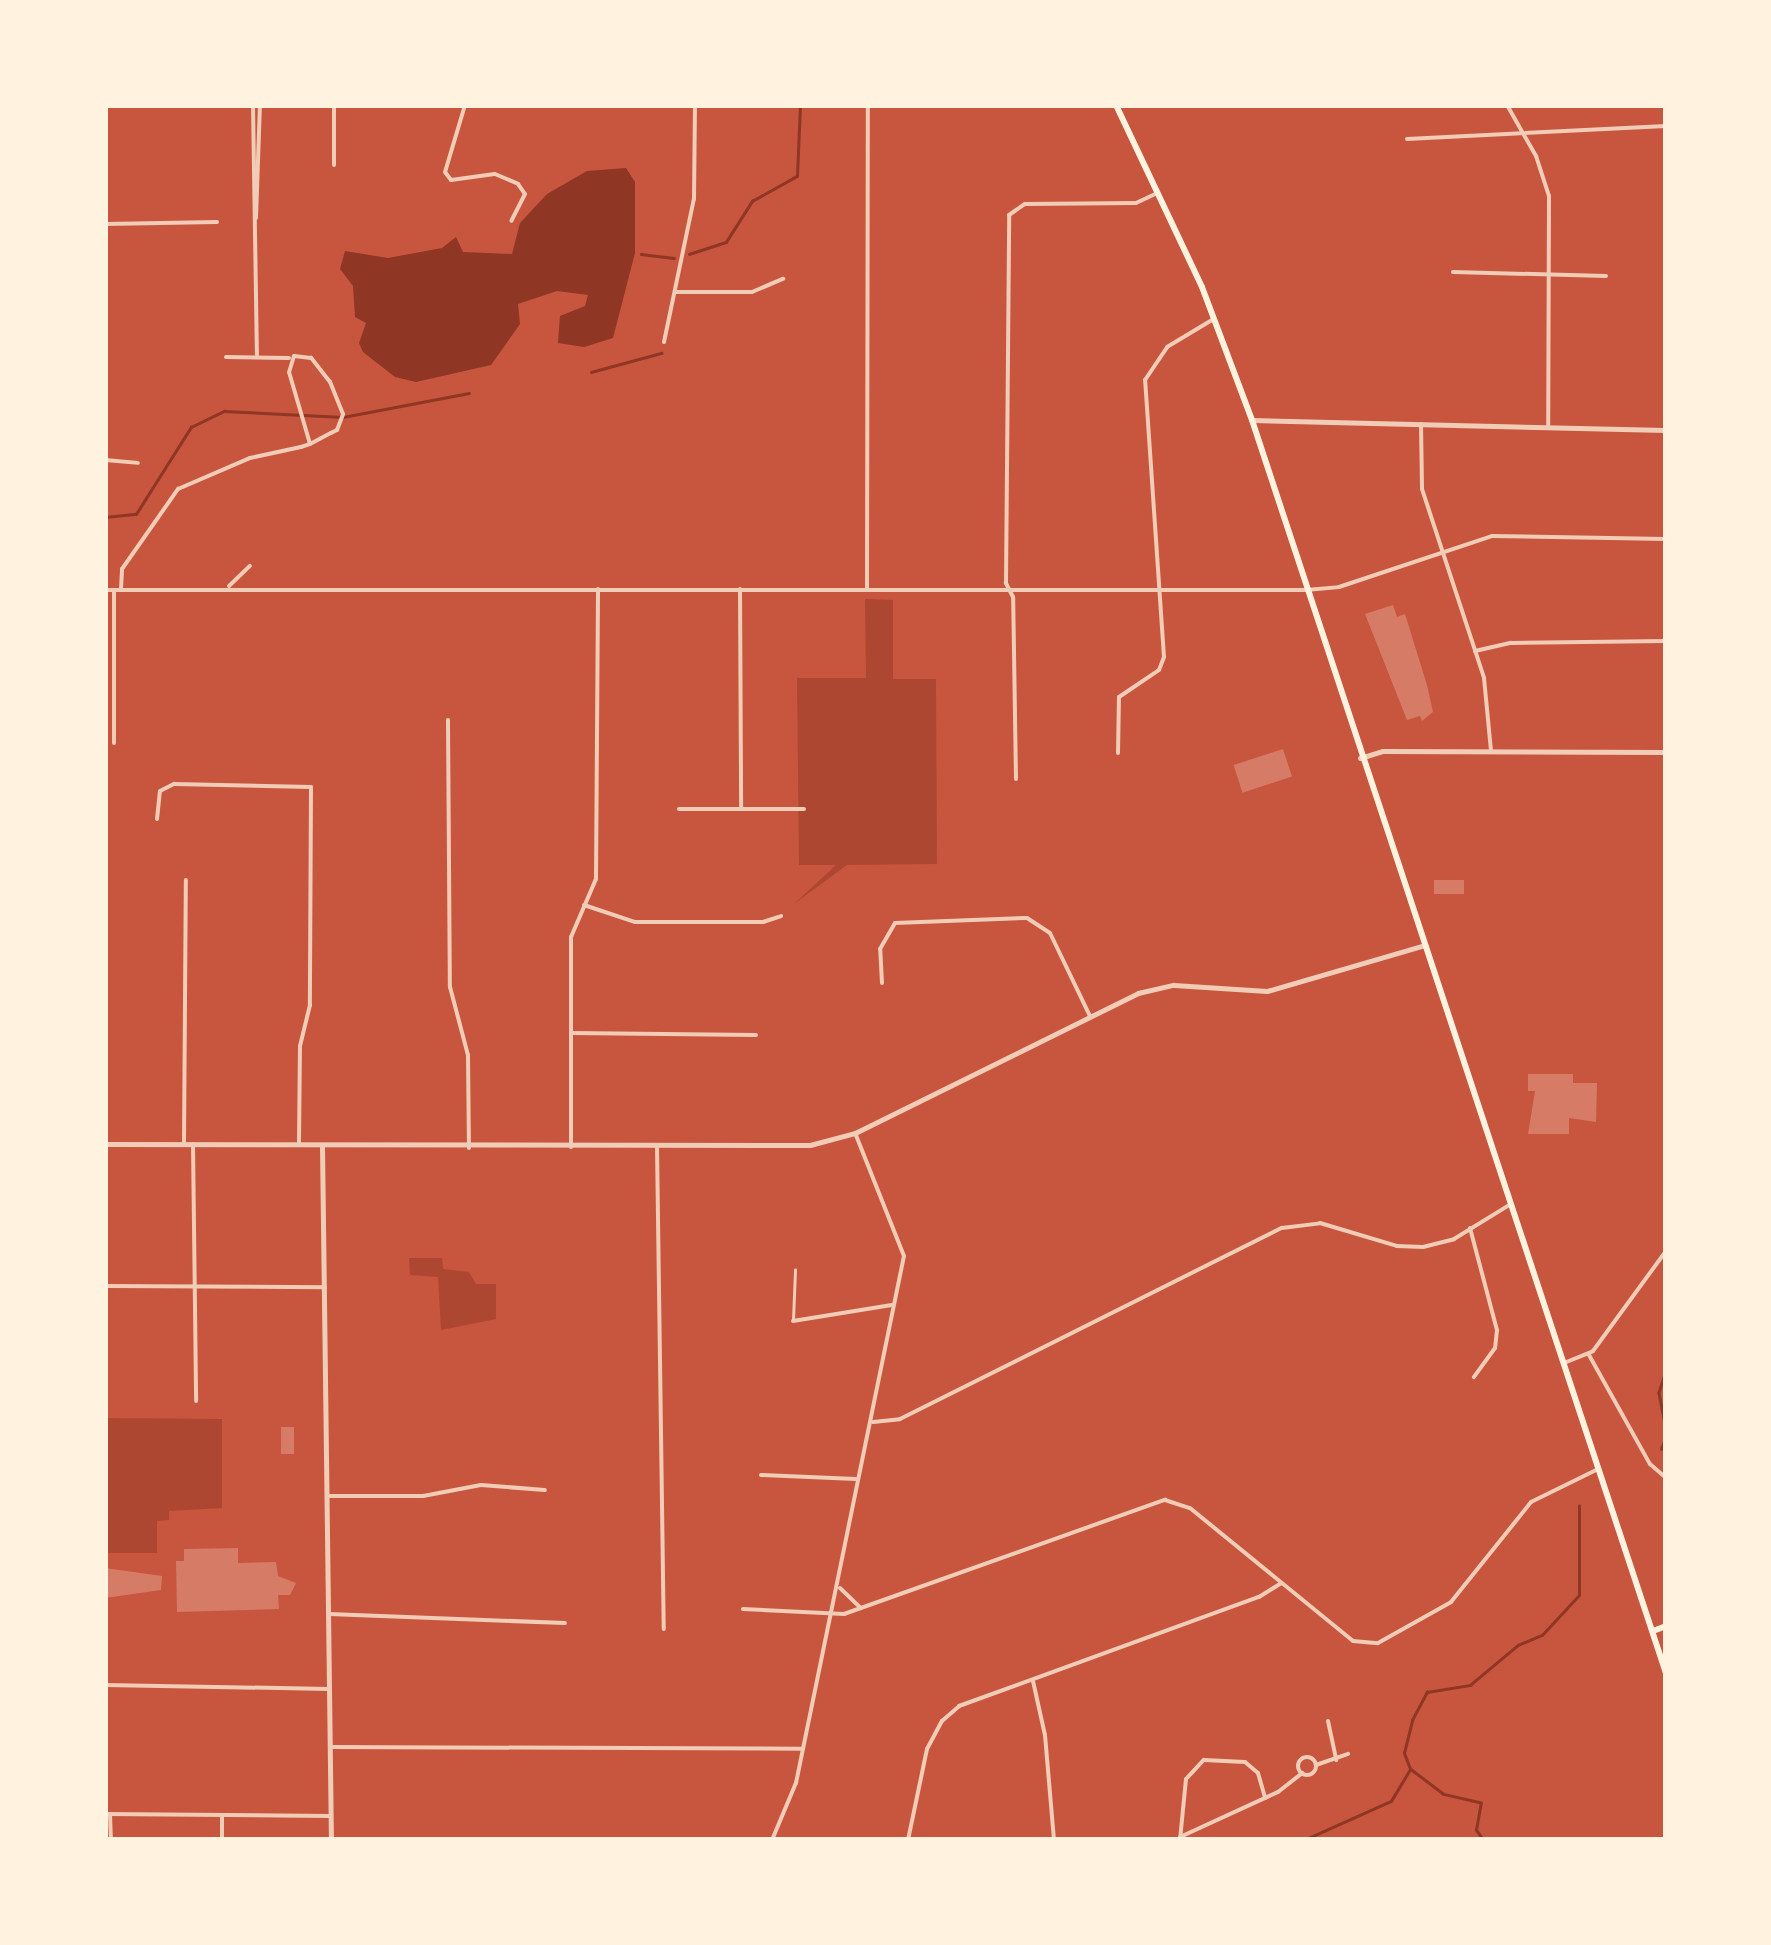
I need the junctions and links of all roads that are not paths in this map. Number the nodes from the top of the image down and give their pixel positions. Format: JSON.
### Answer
{"nodes":[{"id":1,"x":252,"y":105,"type":"edge"},
{"id":2,"x":260,"y":105,"type":"edge"},
{"id":3,"x":334,"y":105,"type":"edge"},
{"id":4,"x":465,"y":105,"type":"edge"},
{"id":5,"x":695,"y":105,"type":"edge"},
{"id":6,"x":868,"y":105,"type":"edge"},
{"id":7,"x":1116,"y":105,"type":"edge"},
{"id":8,"x":1507,"y":105,"type":"edge"},
{"id":9,"x":1666,"y":126,"type":"edge"},
{"id":10,"x":1522,"y":134,"type":"junction"},
{"id":11,"x":1407,"y":140,"type":"dead end"},
{"id":12,"x":334,"y":165,"type":"dead end"},
{"id":13,"x":1160,"y":192,"type":"junction"},
{"id":14,"x":256,"y":218,"type":"junction"},
{"id":15,"x":217,"y":222,"type":"dead end"},
{"id":16,"x":511,"y":222,"type":"dead end"},
{"id":17,"x":105,"y":224,"type":"edge"},
{"id":18,"x":1453,"y":272,"type":"dead end"},
{"id":19,"x":1549,"y":272,"type":"junction"},
{"id":20,"x":1606,"y":276,"type":"dead end"},
{"id":21,"x":783,"y":278,"type":"dead end"},
{"id":22,"x":674,"y":292,"type":"junction"},
{"id":23,"x":1214,"y":318,"type":"junction"},
{"id":24,"x":664,"y":342,"type":"dead end"},
{"id":25,"x":257,"y":355,"type":"junction"},
{"id":26,"x":226,"y":357,"type":"dead end"},
{"id":27,"x":290,"y":358,"type":"junction"},
{"id":28,"x":1252,"y":420,"type":"junction"},
{"id":29,"x":1421,"y":424,"type":"junction"},
{"id":30,"x":1548,"y":427,"type":"junction"},
{"id":31,"x":1666,"y":430,"type":"edge"},
{"id":32,"x":310,"y":444,"type":"junction"},
{"id":33,"x":105,"y":460,"type":"edge"},
{"id":34,"x":138,"y":463,"type":"dead end"},
{"id":35,"x":1666,"y":539,"type":"edge"},
{"id":36,"x":1441,"y":551,"type":"junction"},
{"id":37,"x":250,"y":566,"type":"dead end"},
{"id":38,"x":228,"y":588,"type":"junction"},
{"id":39,"x":117,"y":589,"type":"junction"},
{"id":40,"x":598,"y":589,"type":"junction"},
{"id":41,"x":740,"y":589,"type":"junction"},
{"id":42,"x":868,"y":589,"type":"junction"},
{"id":43,"x":1009,"y":589,"type":"junction"},
{"id":44,"x":1161,"y":589,"type":"junction"},
{"id":45,"x":105,"y":590,"type":"edge"},
{"id":46,"x":1306,"y":590,"type":"junction"},
{"id":47,"x":1666,"y":642,"type":"edge"},
{"id":48,"x":1475,"y":651,"type":"junction"},
{"id":49,"x":448,"y":720,"type":"dead end"},
{"id":50,"x":114,"y":744,"type":"dead end"},
{"id":51,"x":1491,"y":751,"type":"junction"},
{"id":52,"x":1666,"y":752,"type":"edge"},
{"id":53,"x":1118,"y":753,"type":"dead end"},
{"id":54,"x":1360,"y":758,"type":"junction"},
{"id":55,"x":1016,"y":779,"type":"dead end"},
{"id":56,"x":741,"y":808,"type":"junction"},
{"id":57,"x":679,"y":809,"type":"dead end"},
{"id":58,"x":804,"y":809,"type":"dead end"},
{"id":59,"x":156,"y":820,"type":"dead end"},
{"id":60,"x":186,"y":880,"type":"dead end"},
{"id":61,"x":584,"y":905,"type":"junction"},
{"id":62,"x":781,"y":916,"type":"dead end"},
{"id":63,"x":1426,"y":945,"type":"junction"},
{"id":64,"x":882,"y":982,"type":"dead end"},
{"id":65,"x":1090,"y":1016,"type":"junction"},
{"id":66,"x":570,"y":1034,"type":"junction"},
{"id":67,"x":756,"y":1035,"type":"dead end"},
{"id":68,"x":855,"y":1133,"type":"junction"},
{"id":69,"x":105,"y":1144,"type":"edge"},
{"id":70,"x":184,"y":1144,"type":"junction"},
{"id":71,"x":194,"y":1144,"type":"junction"},
{"id":72,"x":298,"y":1145,"type":"junction"},
{"id":73,"x":322,"y":1146,"type":"junction"},
{"id":74,"x":657,"y":1146,"type":"junction"},
{"id":75,"x":571,"y":1147,"type":"junction"},
{"id":76,"x":469,"y":1148,"type":"junction"},
{"id":77,"x":1511,"y":1204,"type":"junction"},
{"id":78,"x":1470,"y":1228,"type":"junction"},
{"id":79,"x":1666,"y":1251,"type":"edge"},
{"id":80,"x":796,"y":1270,"type":"dead end"},
{"id":81,"x":105,"y":1286,"type":"edge"},
{"id":82,"x":196,"y":1286,"type":"junction"},
{"id":83,"x":324,"y":1286,"type":"junction"},
{"id":84,"x":892,"y":1305,"type":"junction"},
{"id":85,"x":793,"y":1321,"type":"joint"},
{"id":86,"x":1589,"y":1355,"type":"junction"},
{"id":87,"x":1564,"y":1363,"type":"junction"},
{"id":88,"x":1474,"y":1378,"type":"dead end"},
{"id":89,"x":196,"y":1401,"type":"dead end"},
{"id":90,"x":873,"y":1422,"type":"junction"},
{"id":91,"x":1599,"y":1468,"type":"junction"},
{"id":92,"x":761,"y":1475,"type":"dead end"},
{"id":93,"x":1666,"y":1478,"type":"edge"},
{"id":94,"x":858,"y":1479,"type":"junction"},
{"id":95,"x":545,"y":1490,"type":"dead end"},
{"id":96,"x":327,"y":1496,"type":"junction"},
{"id":97,"x":1281,"y":1583,"type":"junction"},
{"id":98,"x":838,"y":1584,"type":"junction"},
{"id":99,"x":862,"y":1608,"type":"junction"},
{"id":100,"x":743,"y":1610,"type":"dead end"},
{"id":101,"x":832,"y":1611,"type":"junction"},
{"id":102,"x":329,"y":1614,"type":"junction"},
{"id":103,"x":565,"y":1622,"type":"dead end"},
{"id":104,"x":1666,"y":1626,"type":"edge"},
{"id":105,"x":664,"y":1629,"type":"dead end"},
{"id":106,"x":1653,"y":1632,"type":"junction"},
{"id":107,"x":1666,"y":1673,"type":"edge"},
{"id":108,"x":1033,"y":1680,"type":"junction"},
{"id":109,"x":105,"y":1685,"type":"edge"},
{"id":110,"x":329,"y":1689,"type":"junction"},
{"id":111,"x":1328,"y":1721,"type":"dead end"},
{"id":112,"x":330,"y":1747,"type":"junction"},
{"id":113,"x":802,"y":1748,"type":"junction"},
{"id":114,"x":1348,"y":1754,"type":"dead end"},
{"id":115,"x":1336,"y":1760,"type":"junction"},
{"id":116,"x":1316,"y":1765,"type":"junction"},
{"id":117,"x":1302,"y":1773,"type":"junction"},
{"id":118,"x":1266,"y":1798,"type":"junction"},
{"id":119,"x":108,"y":1814,"type":"edge"},
{"id":120,"x":222,"y":1815,"type":"junction"},
{"id":121,"x":331,"y":1816,"type":"junction"},
{"id":122,"x":1180,"y":1838,"type":"edge"},
{"id":123,"x":111,"y":1840,"type":"edge"},
{"id":124,"x":222,"y":1840,"type":"edge"},
{"id":125,"x":332,"y":1840,"type":"edge"},
{"id":126,"x":772,"y":1840,"type":"edge"},
{"id":127,"x":908,"y":1840,"type":"edge"},
{"id":128,"x":1054,"y":1840,"type":"edge"}],
"edges":[{"from":1,"to":14,"type":"street"},
{"from":2,"to":14,"type":"street"},
{"from":3,"to":12,"type":"street"},
{"from":4,"to":16,"type":"street"},
{"from":5,"to":22,"type":"street"},
{"from":6,"to":42,"type":"street"},
{"from":7,"to":13,"type":"main road"},
{"from":8,"to":10,"type":"street"},
{"from":9,"to":10,"type":"street"},
{"from":10,"to":11,"type":"street"},
{"from":10,"to":19,"type":"street"},
{"from":13,"to":23,"type":"main road"},
{"from":13,"to":43,"type":"street"},
{"from":14,"to":25,"type":"street"},
{"from":15,"to":17,"type":"street"},
{"from":18,"to":19,"type":"street"},
{"from":19,"to":20,"type":"street"},
{"from":19,"to":30,"type":"street"},
{"from":21,"to":22,"type":"street"},
{"from":22,"to":24,"type":"street"},
{"from":23,"to":28,"type":"main road"},
{"from":23,"to":44,"type":"street"},
{"from":25,"to":26,"type":"street"},
{"from":25,"to":27,"type":"street"},
{"from":27,"to":32,"type":"street"},
{"from":27,"to":32,"type":"street"},
{"from":28,"to":29,"type":"street"},
{"from":28,"to":46,"type":"main road"},
{"from":29,"to":30,"type":"street"},
{"from":29,"to":36,"type":"street"},
{"from":30,"to":31,"type":"street"},
{"from":32,"to":39,"type":"street"},
{"from":33,"to":34,"type":"street"},
{"from":35,"to":36,"type":"street"},
{"from":36,"to":46,"type":"street"},
{"from":36,"to":48,"type":"street"},
{"from":37,"to":38,"type":"street"},
{"from":38,"to":39,"type":"street"},
{"from":38,"to":40,"type":"street"},
{"from":39,"to":45,"type":"street"},
{"from":39,"to":50,"type":"street"},
{"from":40,"to":41,"type":"street"},
{"from":40,"to":61,"type":"street"},
{"from":41,"to":42,"type":"street"},
{"from":41,"to":56,"type":"street"},
{"from":42,"to":43,"type":"street"},
{"from":43,"to":44,"type":"street"},
{"from":43,"to":55,"type":"street"},
{"from":44,"to":46,"type":"street"},
{"from":44,"to":53,"type":"street"},
{"from":46,"to":54,"type":"main road"},
{"from":47,"to":48,"type":"street"},
{"from":48,"to":51,"type":"street"},
{"from":49,"to":76,"type":"street"},
{"from":51,"to":52,"type":"street"},
{"from":51,"to":54,"type":"street"},
{"from":54,"to":63,"type":"main road"},
{"from":56,"to":57,"type":"street"},
{"from":56,"to":58,"type":"street"},
{"from":59,"to":72,"type":"street"},
{"from":60,"to":70,"type":"street"},
{"from":61,"to":62,"type":"street"},
{"from":61,"to":66,"type":"street"},
{"from":63,"to":65,"type":"street"},
{"from":63,"to":77,"type":"main road"},
{"from":64,"to":65,"type":"street"},
{"from":65,"to":68,"type":"street"},
{"from":66,"to":67,"type":"street"},
{"from":66,"to":75,"type":"street"},
{"from":68,"to":74,"type":"street"},
{"from":68,"to":84,"type":"street"},
{"from":69,"to":70,"type":"street"},
{"from":70,"to":71,"type":"street"},
{"from":71,"to":72,"type":"street"},
{"from":71,"to":82,"type":"street"},
{"from":72,"to":73,"type":"street"},
{"from":73,"to":76,"type":"street"},
{"from":73,"to":83,"type":"street"},
{"from":74,"to":75,"type":"street"},
{"from":74,"to":105,"type":"street"},
{"from":75,"to":76,"type":"street"},
{"from":77,"to":78,"type":"street"},
{"from":77,"to":87,"type":"main road"},
{"from":78,"to":88,"type":"street"},
{"from":78,"to":90,"type":"street"},
{"from":79,"to":86,"type":"street"},
{"from":80,"to":85,"type":"lane"},
{"from":81,"to":82,"type":"street"},
{"from":82,"to":83,"type":"street"},
{"from":82,"to":89,"type":"street"},
{"from":83,"to":96,"type":"street"},
{"from":84,"to":85,"type":"street"},
{"from":84,"to":90,"type":"street"},
{"from":86,"to":87,"type":"street"},
{"from":86,"to":93,"type":"street"},
{"from":87,"to":91,"type":"main road"},
{"from":90,"to":94,"type":"street"},
{"from":91,"to":97,"type":"street"},
{"from":91,"to":106,"type":"main road"},
{"from":92,"to":94,"type":"street"},
{"from":94,"to":98,"type":"street"},
{"from":95,"to":96,"type":"street"},
{"from":96,"to":102,"type":"street"},
{"from":97,"to":99,"type":"street"},
{"from":97,"to":108,"type":"street"},
{"from":98,"to":99,"type":"street"},
{"from":98,"to":101,"type":"street"},
{"from":99,"to":101,"type":"street"},
{"from":100,"to":101,"type":"street"},
{"from":101,"to":113,"type":"street"},
{"from":102,"to":103,"type":"street"},
{"from":102,"to":110,"type":"street"},
{"from":104,"to":106,"type":"main road"},
{"from":106,"to":107,"type":"main road"},
{"from":108,"to":127,"type":"street"},
{"from":108,"to":128,"type":"street"},
{"from":109,"to":110,"type":"street"},
{"from":110,"to":112,"type":"street"},
{"from":111,"to":115,"type":"street"},
{"from":112,"to":113,"type":"street"},
{"from":112,"to":121,"type":"street"},
{"from":113,"to":126,"type":"street"},
{"from":114,"to":115,"type":"street"},
{"from":115,"to":116,"type":"street"},
{"from":116,"to":117,"type":"street"},
{"from":116,"to":117,"type":"street"},
{"from":117,"to":118,"type":"street"},
{"from":118,"to":122,"type":"street"},
{"from":118,"to":122,"type":"street"},
{"from":119,"to":120,"type":"street"},
{"from":119,"to":123,"type":"street"},
{"from":120,"to":121,"type":"street"},
{"from":120,"to":124,"type":"street"},
{"from":121,"to":125,"type":"street"}]}
